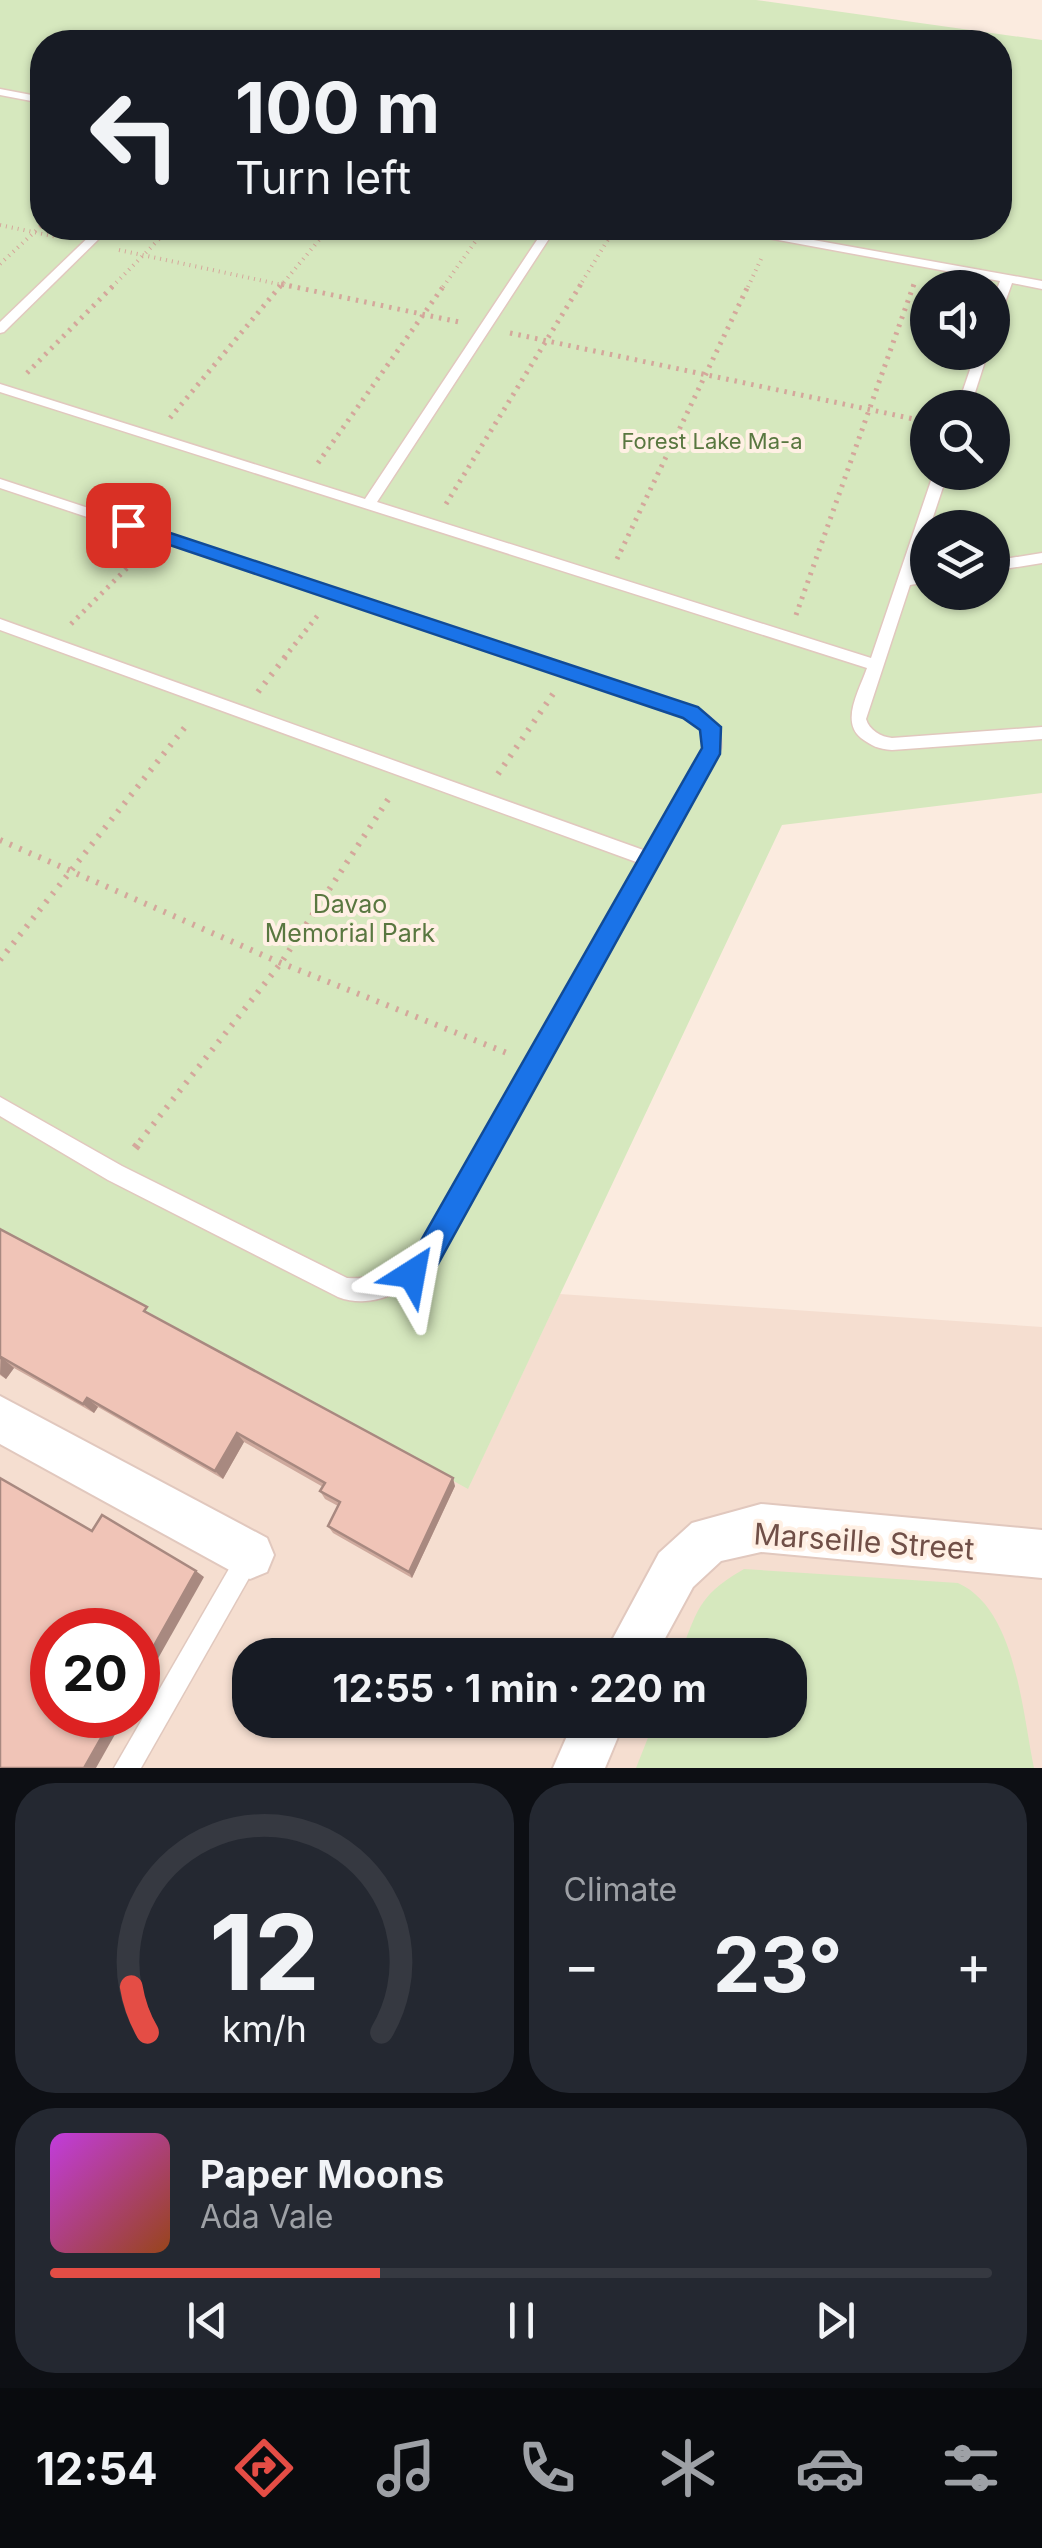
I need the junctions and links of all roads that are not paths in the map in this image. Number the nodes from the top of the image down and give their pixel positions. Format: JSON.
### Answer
{"nodes":[{"id":1,"x":0,"y":92,"type":"edge"},
{"id":2,"x":30,"y":98,"type":"edge"},
{"id":3,"x":92,"y":240,"type":"edge"},
{"id":4,"x":542,"y":240,"type":"edge"},
{"id":5,"x":794,"y":240,"type":"edge"},
{"id":6,"x":959,"y":270,"type":"edge"},
{"id":7,"x":1010,"y":280,"type":"edge"},
{"id":8,"x":1042,"y":285,"type":"edge"},
{"id":9,"x":0,"y":330,"type":"edge"},
{"id":10,"x":4,"y":389,"type":"edge"},
{"id":11,"x":0,"y":483,"type":"edge"},
{"id":12,"x":935,"y":490,"type":"edge"},
{"id":13,"x":369,"y":504,"type":"junction"},
{"id":14,"x":1042,"y":558,"type":"edge"},
{"id":15,"x":1010,"y":563,"type":"edge"},
{"id":16,"x":910,"y":580,"type":"edge"},
{"id":17,"x":904,"y":581,"type":"junction"},
{"id":18,"x":0,"y":624,"type":"edge"},
{"id":19,"x":876,"y":665,"type":"junction"},
{"id":20,"x":1042,"y":733,"type":"edge"},
{"id":21,"x":650,"y":860,"type":"junction"},
{"id":22,"x":0,"y":1106,"type":"edge"},
{"id":23,"x":0,"y":1419,"type":"edge"},
{"id":24,"x":250,"y":1555,"type":"joint"},
{"id":25,"x":1040,"y":1563,"type":"edge"},
{"id":26,"x":638,"y":1638,"type":"edge"},
{"id":27,"x":592,"y":1738,"type":"edge"},
{"id":28,"x":128,"y":1768,"type":"edge"},
{"id":29,"x":579,"y":1768,"type":"edge"}],
"edges":[{"from":1,"to":2,"type":"lane"},
{"from":3,"to":9,"type":"lane"},
{"from":4,"to":13,"type":"lane"},
{"from":5,"to":6,"type":"lane"},
{"from":7,"to":8,"type":"lane"},
{"from":10,"to":13,"type":"lane"},
{"from":11,"to":21,"type":"lane"},
{"from":12,"to":17,"type":"lane"},
{"from":13,"to":19,"type":"lane"},
{"from":14,"to":15,"type":"lane"},
{"from":16,"to":17,"type":"lane"},
{"from":17,"to":19,"type":"lane"},
{"from":18,"to":21,"type":"lane"},
{"from":19,"to":20,"type":"lane"},
{"from":21,"to":22,"type":"lane"},
{"from":23,"to":24,"type":"street"},
{"from":24,"to":28,"type":"lane"},
{"from":25,"to":26,"type":"street","name":"Marseille Street"},
{"from":27,"to":29,"type":"street"}]}
